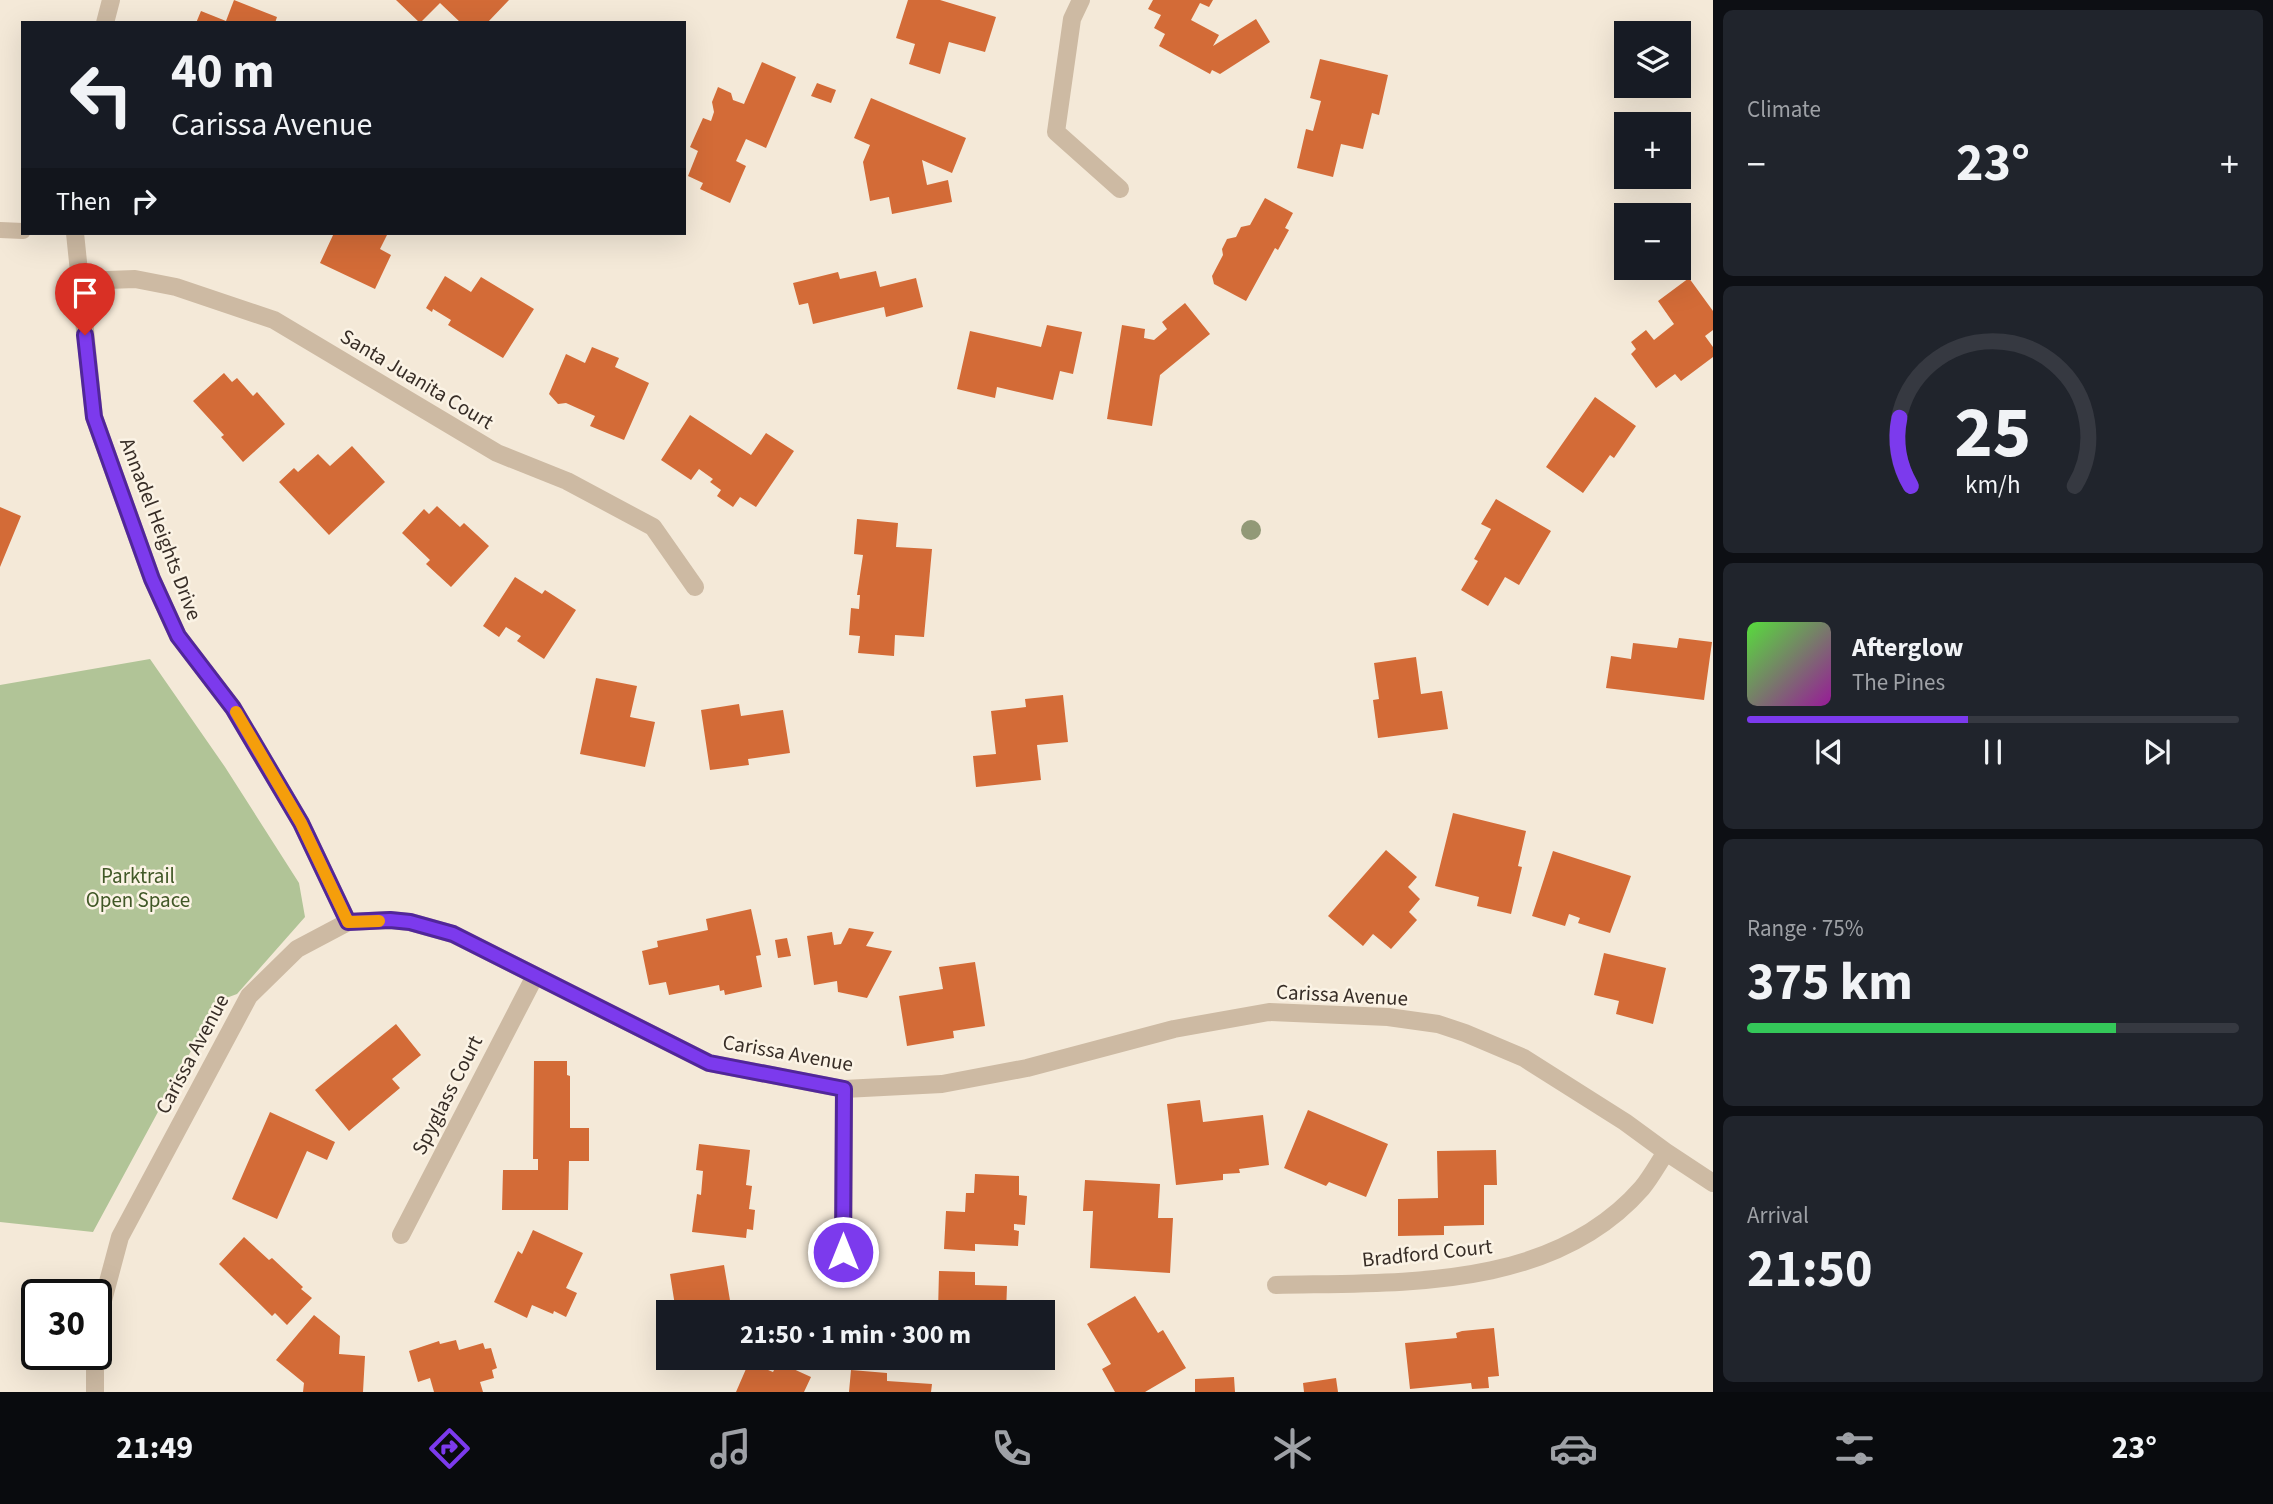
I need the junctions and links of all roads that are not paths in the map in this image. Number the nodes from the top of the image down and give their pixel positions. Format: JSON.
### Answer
{"nodes":[{"id":1,"x":111,"y":0,"type":"edge"},
{"id":2,"x":1081,"y":0,"type":"edge"},
{"id":3,"x":106,"y":21,"type":"edge"},
{"id":4,"x":1120,"y":189,"type":"dead end"},
{"id":5,"x":0,"y":230,"type":"edge"},
{"id":6,"x":21,"y":231,"type":"edge"},
{"id":7,"x":75,"y":235,"type":"edge"},
{"id":8,"x":80,"y":281,"type":"junction"},
{"id":9,"x":695,"y":587,"type":"dead end"},
{"id":10,"x":348,"y":922,"type":"junction"},
{"id":11,"x":535,"y":976,"type":"junction"},
{"id":12,"x":844,"y":1089,"type":"junction"},
{"id":13,"x":1666,"y":1152,"type":"junction"},
{"id":14,"x":1713,"y":1183,"type":"edge"},
{"id":15,"x":401,"y":1235,"type":"dead end"},
{"id":16,"x":843,"y":1279,"type":"dead end"},
{"id":17,"x":1276,"y":1284,"type":"dead end"},
{"id":18,"x":95,"y":1392,"type":"edge"}],
"edges":[{"from":1,"to":3,"type":"street"},
{"from":2,"to":4,"type":"street"},
{"from":5,"to":6,"type":"lane"},
{"from":7,"to":8,"type":"street","name":"Annadel Heights Drive"},
{"from":8,"to":9,"type":"street","name":"Santa Juanita Court"},
{"from":8,"to":10,"type":"street","name":"Annadel Heights Drive"},
{"from":10,"to":11,"type":"street","name":"Carissa Avenue"},
{"from":10,"to":18,"type":"street","name":"Carissa Avenue"},
{"from":11,"to":12,"type":"street","name":"Carissa Avenue"},
{"from":11,"to":15,"type":"street","name":"Spyglass Court"},
{"from":12,"to":13,"type":"street","name":"Carissa Avenue"},
{"from":12,"to":16,"type":"street"},
{"from":13,"to":14,"type":"street","name":"Carissa Avenue"},
{"from":13,"to":17,"type":"street","name":"Bradford Court"}]}
